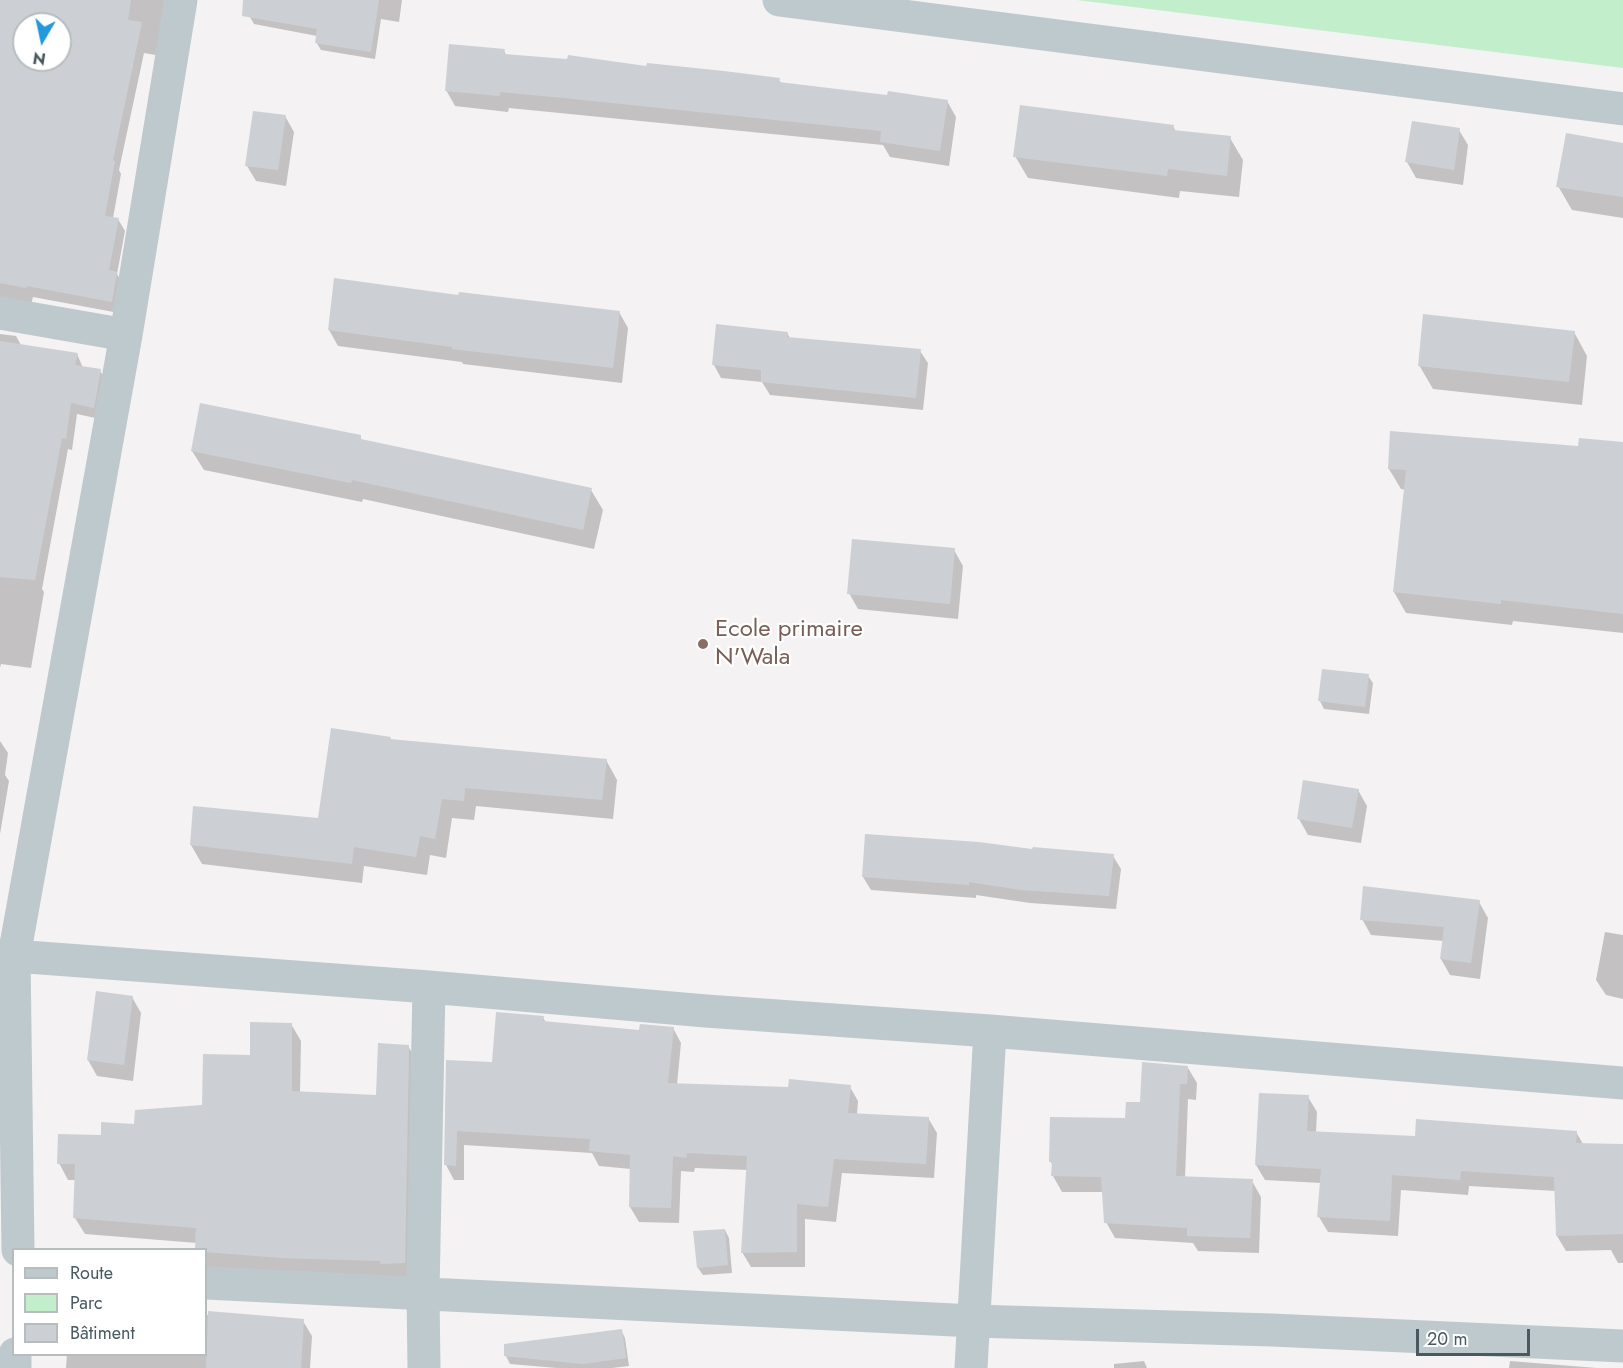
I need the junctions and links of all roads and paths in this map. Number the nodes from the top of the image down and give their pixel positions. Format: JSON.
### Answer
{"nodes":[{"id":1,"x":181,"y":0,"type":"edge"},
{"id":2,"x":779,"y":0,"type":"edge"},
{"id":3,"x":1623,"y":109,"type":"edge"},
{"id":4,"x":0,"y":313,"type":"edge"},
{"id":5,"x":126,"y":335,"type":"junction"},
{"id":6,"x":7,"y":956,"type":"edge"},
{"id":7,"x":429,"y":987,"type":"junction"},
{"id":8,"x":990,"y":1031,"type":"junction"},
{"id":9,"x":1623,"y":1083,"type":"edge"},
{"id":10,"x":18,"y":1248,"type":"edge"},
{"id":11,"x":207,"y":1283,"type":"edge"},
{"id":12,"x":423,"y":1293,"type":"junction"},
{"id":13,"x":974,"y":1321,"type":"junction"},
{"id":14,"x":1623,"y":1346,"type":"edge"},
{"id":15,"x":424,"y":1368,"type":"edge"},
{"id":16,"x":971,"y":1368,"type":"edge"}],
"edges":[{"from":1,"to":5,"type":"street"},
{"from":2,"to":3,"type":"street"},
{"from":4,"to":5,"type":"street"},
{"from":5,"to":6,"type":"street"},
{"from":6,"to":7,"type":"street"},
{"from":6,"to":10,"type":"street"},
{"from":7,"to":8,"type":"street"},
{"from":7,"to":12,"type":"street"},
{"from":8,"to":9,"type":"street"},
{"from":8,"to":13,"type":"street"},
{"from":11,"to":12,"type":"street"},
{"from":12,"to":13,"type":"street"},
{"from":12,"to":15,"type":"street"},
{"from":13,"to":14,"type":"street"},
{"from":13,"to":16,"type":"street"}]}
